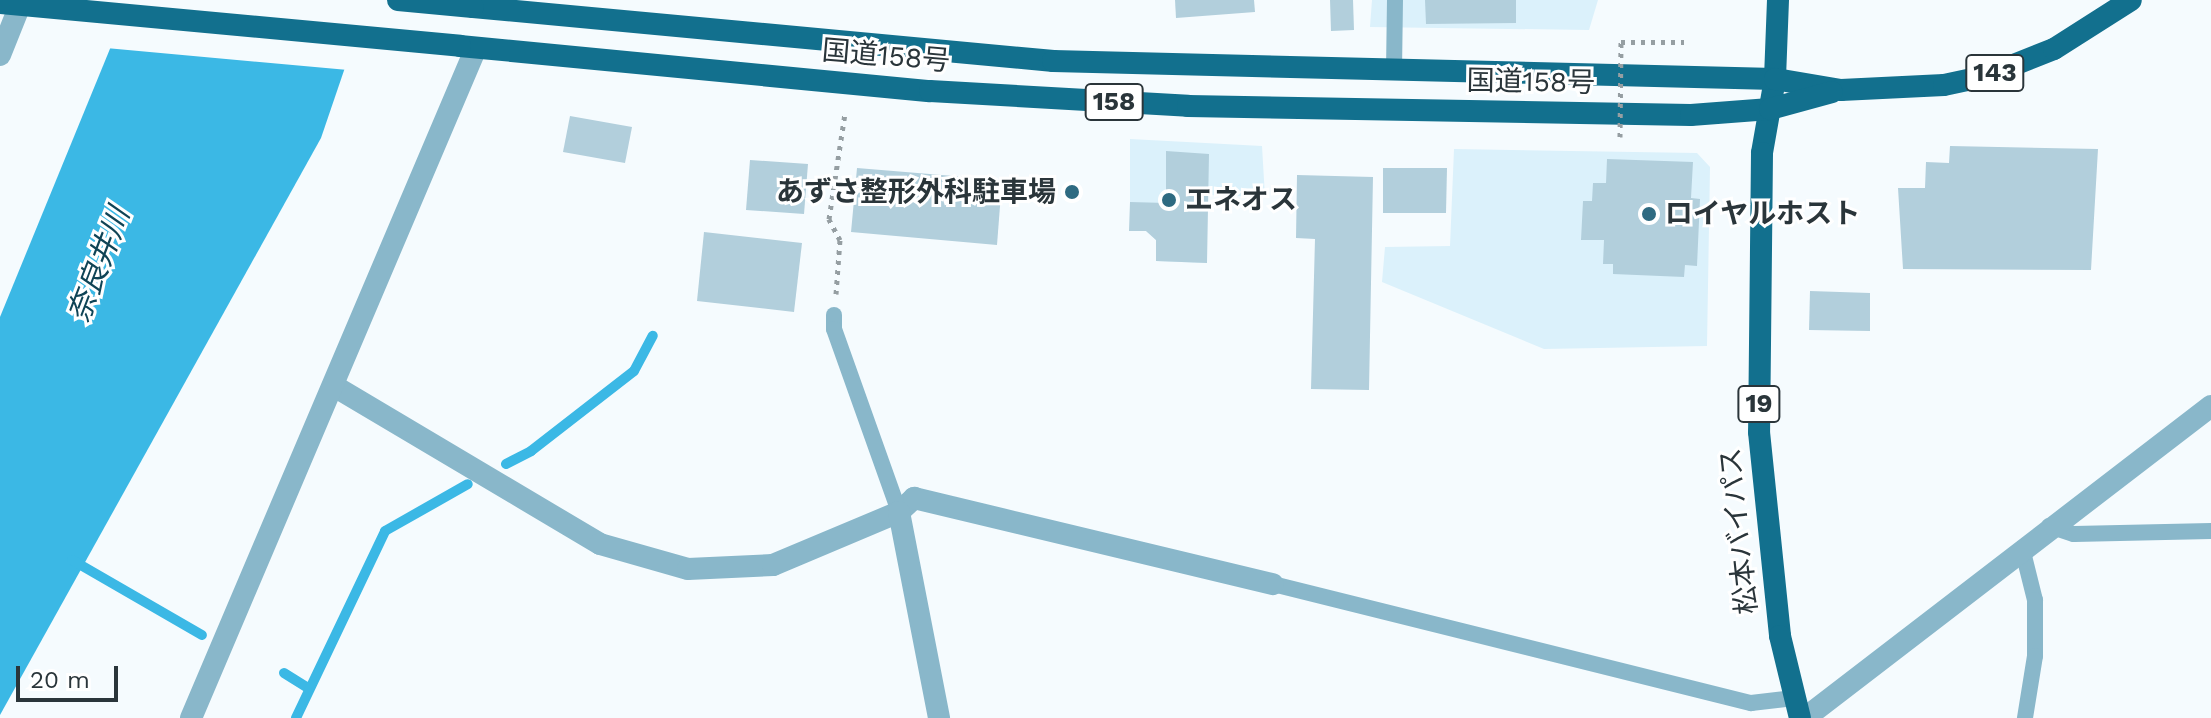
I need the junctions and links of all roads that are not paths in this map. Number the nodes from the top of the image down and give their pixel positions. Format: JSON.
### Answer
{"nodes":[{"id":1,"x":22,"y":0,"type":"edge"},
{"id":2,"x":398,"y":0,"type":"edge"},
{"id":3,"x":1395,"y":0,"type":"edge"},
{"id":4,"x":1778,"y":0,"type":"edge"},
{"id":5,"x":2131,"y":0,"type":"edge"},
{"id":6,"x":0,"y":3,"type":"edge"},
{"id":7,"x":487,"y":6,"type":"edge"},
{"id":8,"x":468,"y":47,"type":"junction"},
{"id":9,"x":0,"y":55,"type":"edge"},
{"id":10,"x":1394,"y":71,"type":"junction"},
{"id":11,"x":1775,"y":79,"type":"junction"},
{"id":12,"x":1841,"y":90,"type":"junction"},
{"id":13,"x":1770,"y":109,"type":"junction"},
{"id":14,"x":834,"y":315,"type":"road end"},
{"id":15,"x":334,"y":386,"type":"junction"},
{"id":16,"x":2211,"y":406,"type":"edge"},
{"id":17,"x":899,"y":512,"type":"junction"},
{"id":18,"x":2049,"y":526,"type":"junction"},
{"id":19,"x":2211,"y":531,"type":"edge"},
{"id":20,"x":2022,"y":548,"type":"junction"},
{"id":21,"x":1273,"y":584,"type":"joint"},
{"id":22,"x":1800,"y":711,"type":"edge"},
{"id":23,"x":191,"y":718,"type":"edge"},
{"id":24,"x":939,"y":718,"type":"edge"},
{"id":25,"x":2025,"y":718,"type":"edge"}],
"edges":[{"from":1,"to":9,"type":"street"},
{"from":2,"to":7,"type":"highway","name":"国道158号","number":"158","bridge":true},
{"from":3,"to":10,"type":"lane"},
{"from":4,"to":11,"type":"highway","name":"松本バイパス","number":"19"},
{"from":5,"to":12,"type":"highway","number":"143"},
{"from":6,"to":8,"type":"highway","name":"国道158号","number":"158","bridge":true},
{"from":7,"to":10,"type":"highway","name":"国道158号","number":"158"},
{"from":8,"to":13,"type":"highway","name":"国道158号","number":"158"},
{"from":8,"to":15,"type":"street"},
{"from":10,"to":11,"type":"highway","name":"国道158号","number":"158"},
{"from":11,"to":12,"type":"highway","number":"143"},
{"from":11,"to":13,"type":"highway","name":"松本バイパス","number":"19"},
{"from":12,"to":13,"type":"highway","number":"143"},
{"from":13,"to":22,"type":"highway","name":"松本バイパス","number":"19"},
{"from":14,"to":17,"type":"lane"},
{"from":15,"to":17,"type":"street"},
{"from":15,"to":23,"type":"street"},
{"from":16,"to":18,"type":"street"},
{"from":17,"to":21,"type":"street"},
{"from":17,"to":24,"type":"street"},
{"from":18,"to":19,"type":"lane"},
{"from":18,"to":20,"type":"street"},
{"from":20,"to":22,"type":"street"},
{"from":20,"to":25,"type":"lane"},
{"from":21,"to":22,"type":"lane"}]}
